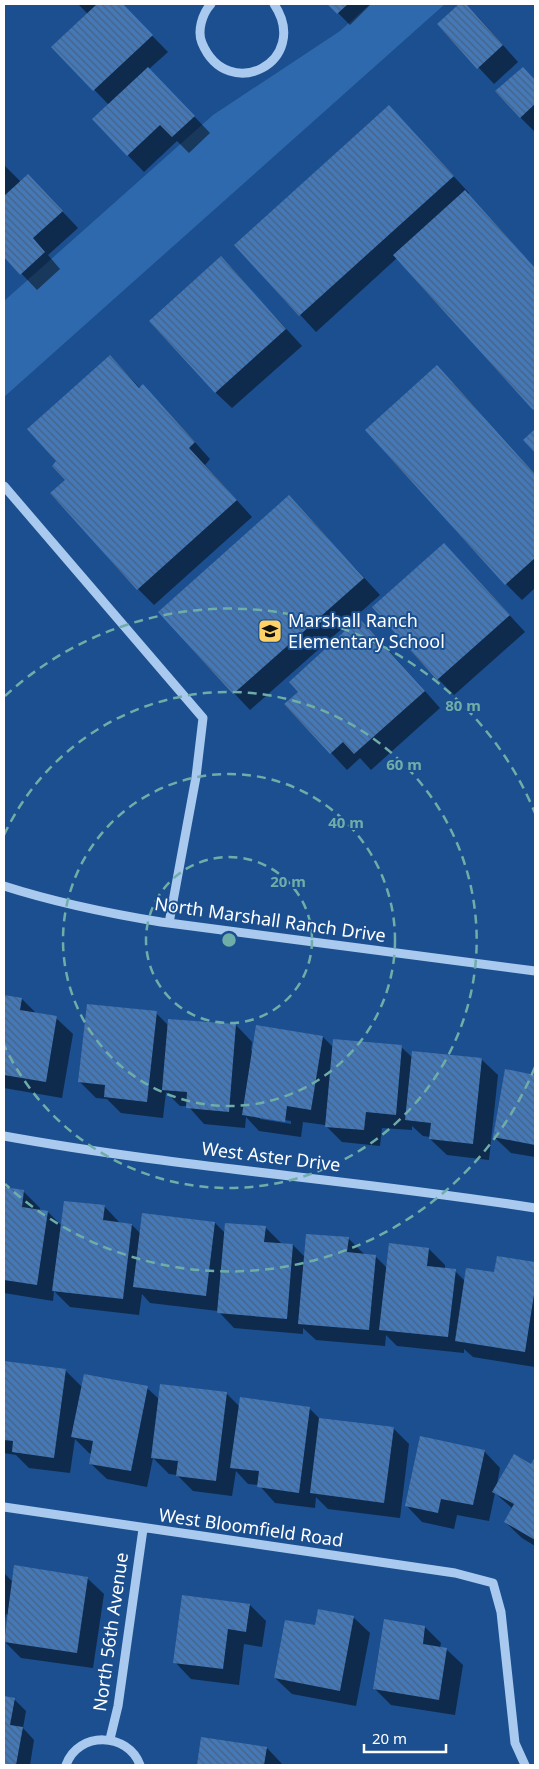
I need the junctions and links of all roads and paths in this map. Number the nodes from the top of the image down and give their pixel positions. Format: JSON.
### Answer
{"nodes":[{"id":1,"x":211,"y":4,"type":"edge"},
{"id":2,"x":274,"y":4,"type":"edge"},
{"id":3,"x":4,"y":486,"type":"edge"},
{"id":4,"x":4,"y":886,"type":"edge"},
{"id":5,"x":169,"y":923,"type":"junction"},
{"id":6,"x":535,"y":970,"type":"edge"},
{"id":7,"x":4,"y":1136,"type":"edge"},
{"id":8,"x":535,"y":1208,"type":"edge"},
{"id":9,"x":4,"y":1507,"type":"edge"},
{"id":10,"x":143,"y":1529,"type":"junction"},
{"id":11,"x":110,"y":1740,"type":"junction"},
{"id":12,"x":66,"y":1765,"type":"edge"},
{"id":13,"x":140,"y":1765,"type":"edge"},
{"id":14,"x":525,"y":1765,"type":"edge"}],
"edges":[{"from":1,"to":2,"type":"street"},
{"from":3,"to":5,"type":"street"},
{"from":4,"to":5,"type":"street","name":"North Marshall Ranch Drive"},
{"from":5,"to":6,"type":"street","name":"North Marshall Ranch Drive"},
{"from":7,"to":8,"type":"street","name":"West Aster Drive"},
{"from":9,"to":10,"type":"street","name":"West Bloomfield Road"},
{"from":10,"to":11,"type":"street","name":"North 56th Avenue"},
{"from":10,"to":14,"type":"street","name":"West Bloomfield Road"},
{"from":11,"to":12,"type":"street"},
{"from":11,"to":13,"type":"street"}]}
